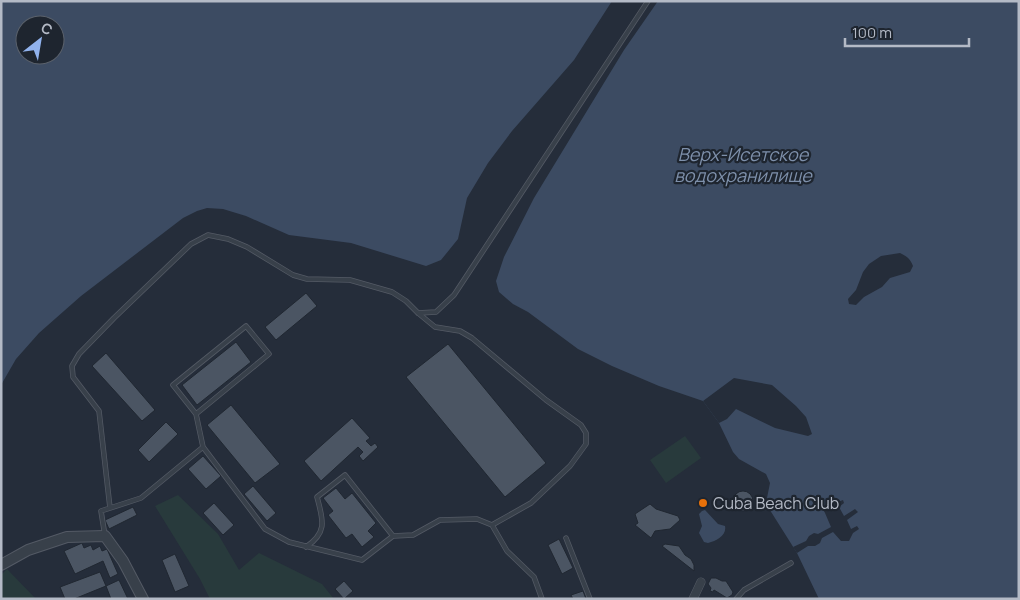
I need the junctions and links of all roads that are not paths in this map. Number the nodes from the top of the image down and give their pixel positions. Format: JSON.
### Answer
{"nodes":[{"id":1,"x":648,"y":1,"type":"edge"},
{"id":2,"x":418,"y":313,"type":"junction"},
{"id":3,"x":196,"y":414,"type":"junction"},
{"id":4,"x":203,"y":447,"type":"junction"},
{"id":5,"x":110,"y":508,"type":"junction"},
{"id":6,"x":492,"y":525,"type":"junction"},
{"id":7,"x":105,"y":536,"type":"junction"},
{"id":8,"x":393,"y":536,"type":"junction"},
{"id":9,"x":566,"y":538,"type":"dead end"},
{"id":10,"x":306,"y":547,"type":"junction"},
{"id":11,"x":791,"y":563,"type":"dead end"},
{"id":12,"x":1,"y":565,"type":"edge"},
{"id":13,"x":701,"y":582,"type":"dead end"},
{"id":14,"x":144,"y":599,"type":"edge"},
{"id":15,"x":542,"y":599,"type":"edge"},
{"id":16,"x":590,"y":599,"type":"edge"},
{"id":17,"x":693,"y":599,"type":"edge"},
{"id":18,"x":736,"y":599,"type":"edge"}],
"edges":[{"from":1,"to":2,"type":"lane"},
{"from":2,"to":5,"type":"lane"},
{"from":2,"to":6,"type":"lane"},
{"from":3,"to":3,"type":"lane"},
{"from":3,"to":4,"type":"lane"},
{"from":4,"to":5,"type":"lane"},
{"from":4,"to":10,"type":"lane"},
{"from":5,"to":7,"type":"lane"},
{"from":6,"to":8,"type":"lane"},
{"from":6,"to":15,"type":"lane"},
{"from":7,"to":12,"type":"street"},
{"from":7,"to":14,"type":"street"},
{"from":8,"to":10,"type":"lane"},
{"from":8,"to":10,"type":"lane"},
{"from":9,"to":16,"type":"lane"},
{"from":11,"to":18,"type":"lane"},
{"from":13,"to":17,"type":"street"}]}
